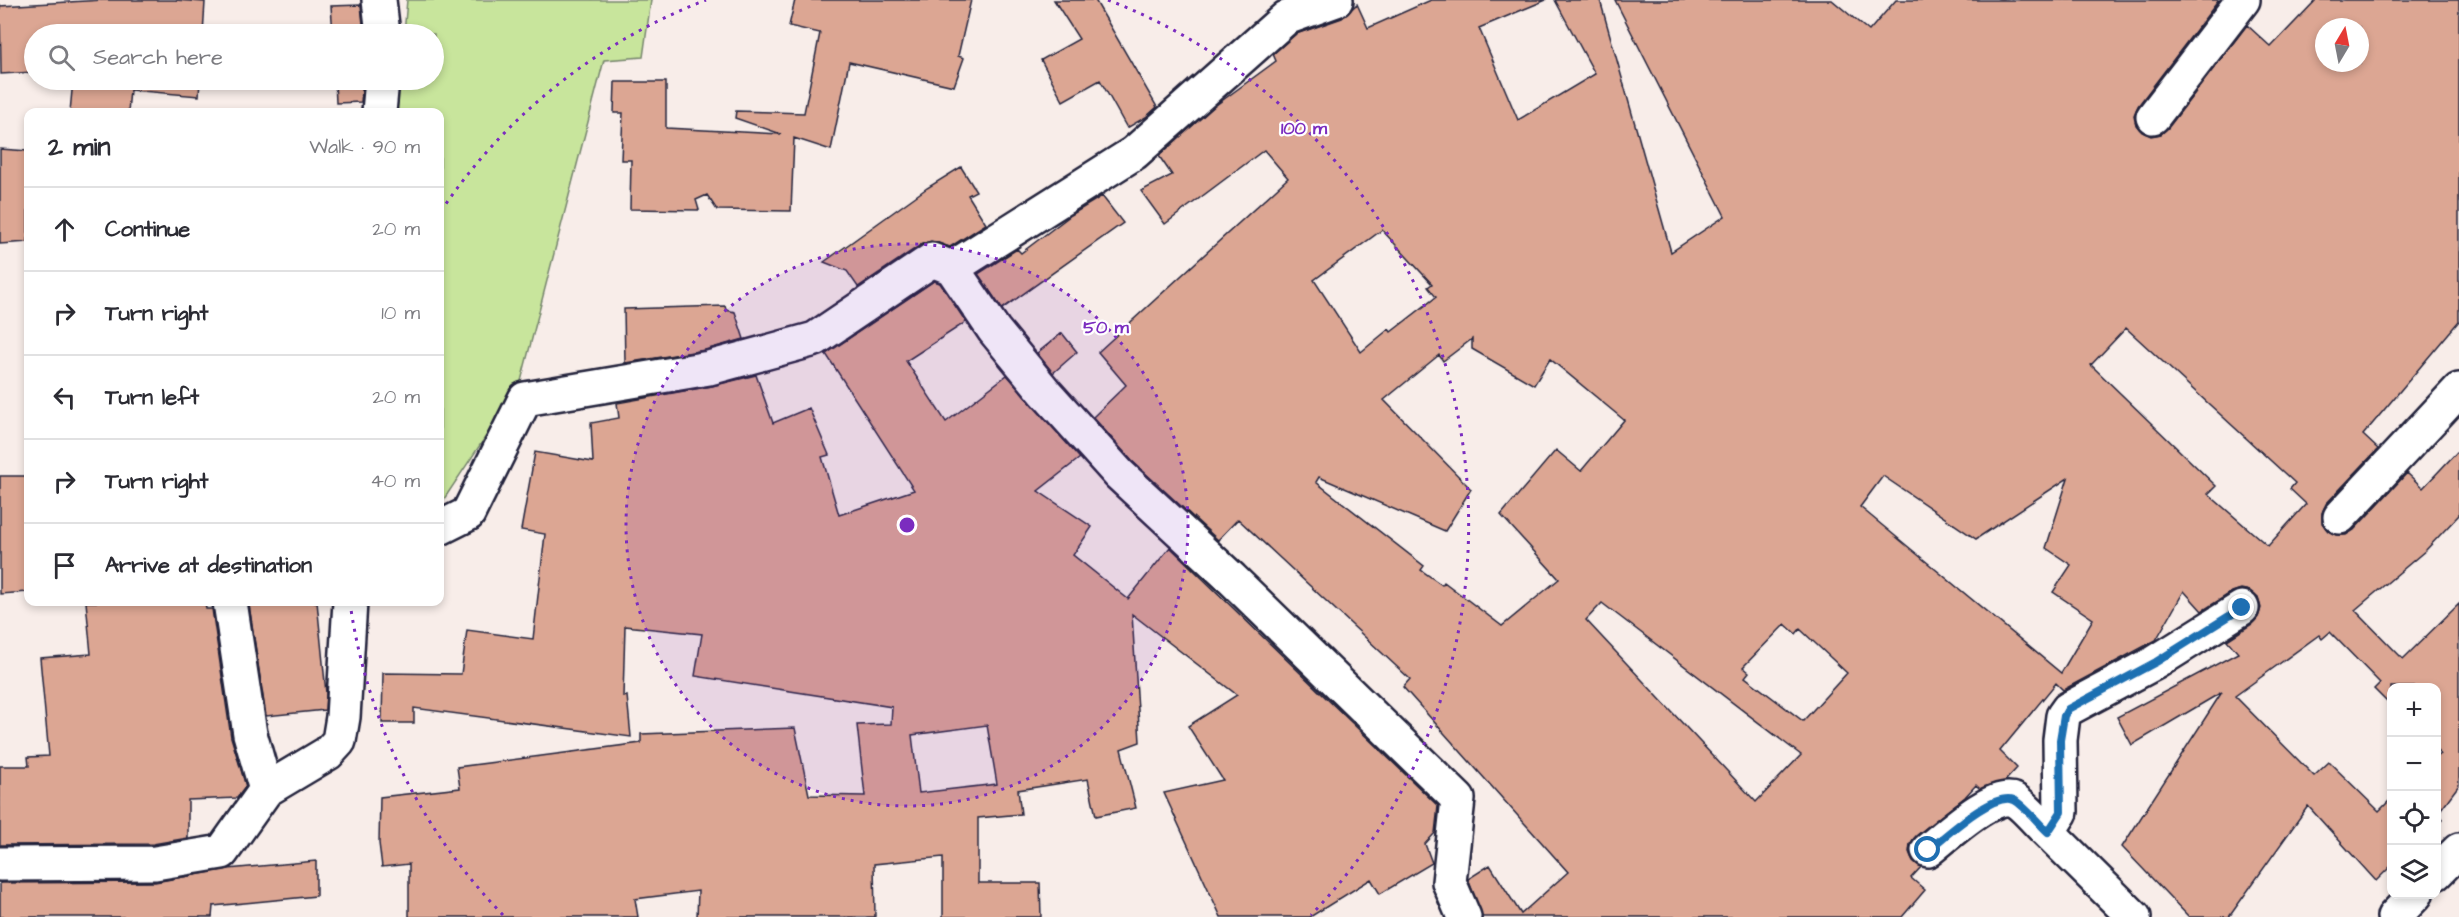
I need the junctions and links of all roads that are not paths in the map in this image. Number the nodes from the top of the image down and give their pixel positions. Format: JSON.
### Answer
{"nodes":[{"id":1,"x":379,"y":0,"type":"edge"},
{"id":2,"x":1336,"y":0,"type":"edge"},
{"id":3,"x":2242,"y":0,"type":"edge"},
{"id":4,"x":382,"y":24,"type":"edge"},
{"id":5,"x":381,"y":90,"type":"edge"},
{"id":6,"x":379,"y":108,"type":"edge"},
{"id":7,"x":2153,"y":117,"type":"dead end"},
{"id":8,"x":951,"y":268,"type":"junction"},
{"id":9,"x":2459,"y":390,"type":"edge"},
{"id":10,"x":2340,"y":517,"type":"dead end"},
{"id":11,"x":444,"y":526,"type":"edge"},
{"id":12,"x":231,"y":606,"type":"edge"},
{"id":13,"x":350,"y":606,"type":"edge"},
{"id":14,"x":2242,"y":608,"type":"dead end"},
{"id":15,"x":266,"y":790,"type":"junction"},
{"id":16,"x":2048,"y":832,"type":"junction"},
{"id":17,"x":1928,"y":850,"type":"dead end"},
{"id":18,"x":2459,"y":850,"type":"edge"},
{"id":19,"x":0,"y":864,"type":"edge"},
{"id":20,"x":2441,"y":868,"type":"edge"},
{"id":21,"x":2411,"y":899,"type":"edge"},
{"id":22,"x":1464,"y":917,"type":"edge"},
{"id":23,"x":2134,"y":917,"type":"edge"},
{"id":24,"x":2394,"y":917,"type":"edge"}],
"edges":[{"from":1,"to":4,"type":"street"},
{"from":2,"to":8,"type":"street"},
{"from":3,"to":7,"type":"street"},
{"from":5,"to":6,"type":"street"},
{"from":8,"to":11,"type":"street"},
{"from":8,"to":22,"type":"street"},
{"from":9,"to":10,"type":"street"},
{"from":12,"to":15,"type":"street"},
{"from":13,"to":15,"type":"street"},
{"from":14,"to":16,"type":"street"},
{"from":15,"to":19,"type":"street"},
{"from":16,"to":17,"type":"street"},
{"from":16,"to":23,"type":"street"},
{"from":18,"to":20,"type":"street"},
{"from":21,"to":24,"type":"street"}]}
